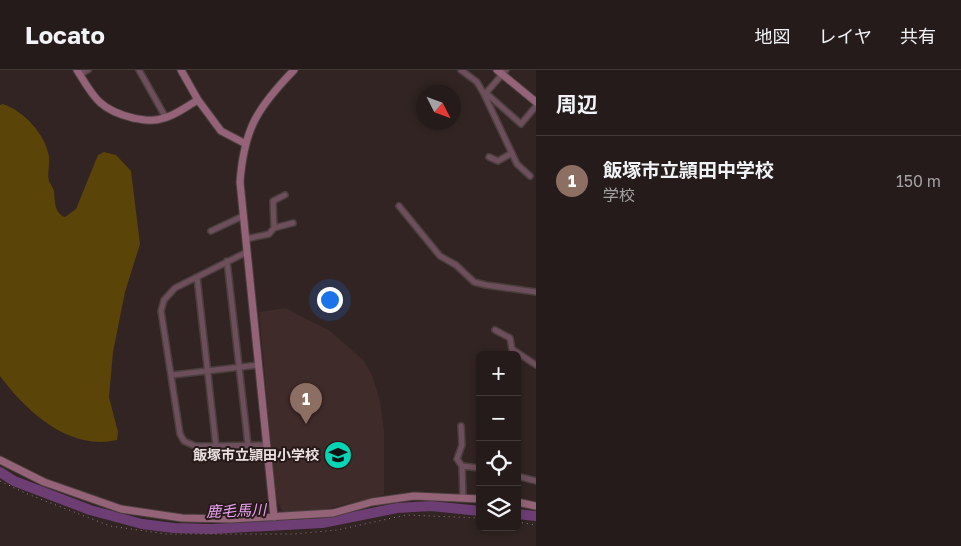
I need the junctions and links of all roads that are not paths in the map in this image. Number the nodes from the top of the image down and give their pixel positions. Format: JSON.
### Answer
{"nodes":[{"id":1,"x":88,"y":70,"type":"edge"},
{"id":2,"x":139,"y":70,"type":"edge"},
{"id":3,"x":181,"y":70,"type":"edge"},
{"id":4,"x":294,"y":70,"type":"edge"},
{"id":5,"x":461,"y":70,"type":"edge"},
{"id":6,"x":79,"y":72,"type":"edge"},
{"id":7,"x":502,"y":72,"type":"edge"},
{"id":8,"x":485,"y":93,"type":"junction"},
{"id":9,"x":198,"y":100,"type":"junction"},
{"id":10,"x":536,"y":102,"type":"edge"},
{"id":11,"x":536,"y":106,"type":"edge"},
{"id":12,"x":166,"y":118,"type":"junction"},
{"id":13,"x":244,"y":143,"type":"junction"},
{"id":14,"x":512,"y":153,"type":"junction"},
{"id":15,"x":489,"y":158,"type":"dead end"},
{"id":16,"x":530,"y":176,"type":"dead end"},
{"id":17,"x":285,"y":195,"type":"dead end"},
{"id":18,"x":399,"y":206,"type":"dead end"},
{"id":19,"x":243,"y":216,"type":"junction"},
{"id":20,"x":293,"y":223,"type":"dead end"},
{"id":21,"x":274,"y":228,"type":"junction"},
{"id":22,"x":211,"y":231,"type":"dead end"},
{"id":23,"x":246,"y":239,"type":"junction"},
{"id":24,"x":247,"y":252,"type":"junction"},
{"id":25,"x":227,"y":261,"type":"junction"},
{"id":26,"x":197,"y":276,"type":"junction"},
{"id":27,"x":536,"y":292,"type":"edge"},
{"id":28,"x":495,"y":330,"type":"dead end"},
{"id":29,"x":259,"y":365,"type":"junction"},
{"id":30,"x":536,"y":365,"type":"edge"},
{"id":31,"x":239,"y":367,"type":"junction"},
{"id":32,"x":208,"y":371,"type":"junction"},
{"id":33,"x":172,"y":374,"type":"junction"},
{"id":34,"x":461,"y":426,"type":"dead end"},
{"id":35,"x":248,"y":445,"type":"junction"},
{"id":36,"x":266,"y":445,"type":"junction"},
{"id":37,"x":216,"y":446,"type":"junction"},
{"id":38,"x":0,"y":460,"type":"edge"},
{"id":39,"x":462,"y":466,"type":"junction"},
{"id":40,"x":476,"y":468,"type":"edge"},
{"id":41,"x":521,"y":477,"type":"edge"},
{"id":42,"x":536,"y":481,"type":"edge"},
{"id":43,"x":463,"y":498,"type":"junction"},
{"id":44,"x":476,"y":499,"type":"edge"},
{"id":45,"x":521,"y":503,"type":"edge"},
{"id":46,"x":536,"y":506,"type":"edge"},
{"id":47,"x":274,"y":517,"type":"junction"}],
"edges":[{"from":1,"to":6,"type":"street"},
{"from":2,"to":12,"type":"street"},
{"from":3,"to":9,"type":"street"},
{"from":4,"to":13,"type":"street"},
{"from":5,"to":8,"type":"street"},
{"from":6,"to":12,"type":"street"},
{"from":7,"to":8,"type":"street"},
{"from":7,"to":10,"type":"street"},
{"from":8,"to":11,"type":"street"},
{"from":8,"to":14,"type":"street"},
{"from":9,"to":12,"type":"street"},
{"from":9,"to":13,"type":"street"},
{"from":13,"to":19,"type":"street"},
{"from":14,"to":15,"type":"street"},
{"from":14,"to":16,"type":"street"},
{"from":17,"to":21,"type":"street"},
{"from":18,"to":27,"type":"street"},
{"from":19,"to":22,"type":"street"},
{"from":19,"to":23,"type":"street"},
{"from":20,"to":21,"type":"street"},
{"from":21,"to":23,"type":"street"},
{"from":23,"to":24,"type":"street"},
{"from":24,"to":25,"type":"street"},
{"from":24,"to":29,"type":"street"},
{"from":25,"to":26,"type":"street"},
{"from":25,"to":31,"type":"street"},
{"from":26,"to":32,"type":"street"},
{"from":26,"to":33,"type":"street"},
{"from":28,"to":30,"type":"street"},
{"from":29,"to":31,"type":"street"},
{"from":29,"to":36,"type":"street"},
{"from":31,"to":32,"type":"street"},
{"from":31,"to":35,"type":"street"},
{"from":32,"to":33,"type":"street"},
{"from":32,"to":37,"type":"street"},
{"from":33,"to":37,"type":"street"},
{"from":34,"to":39,"type":"street"},
{"from":35,"to":36,"type":"street"},
{"from":35,"to":37,"type":"street"},
{"from":36,"to":47,"type":"street"},
{"from":38,"to":47,"type":"street"},
{"from":39,"to":40,"type":"street"},
{"from":39,"to":43,"type":"street"},
{"from":41,"to":42,"type":"street"},
{"from":43,"to":44,"type":"street"},
{"from":43,"to":47,"type":"street"},
{"from":45,"to":46,"type":"street"}]}
